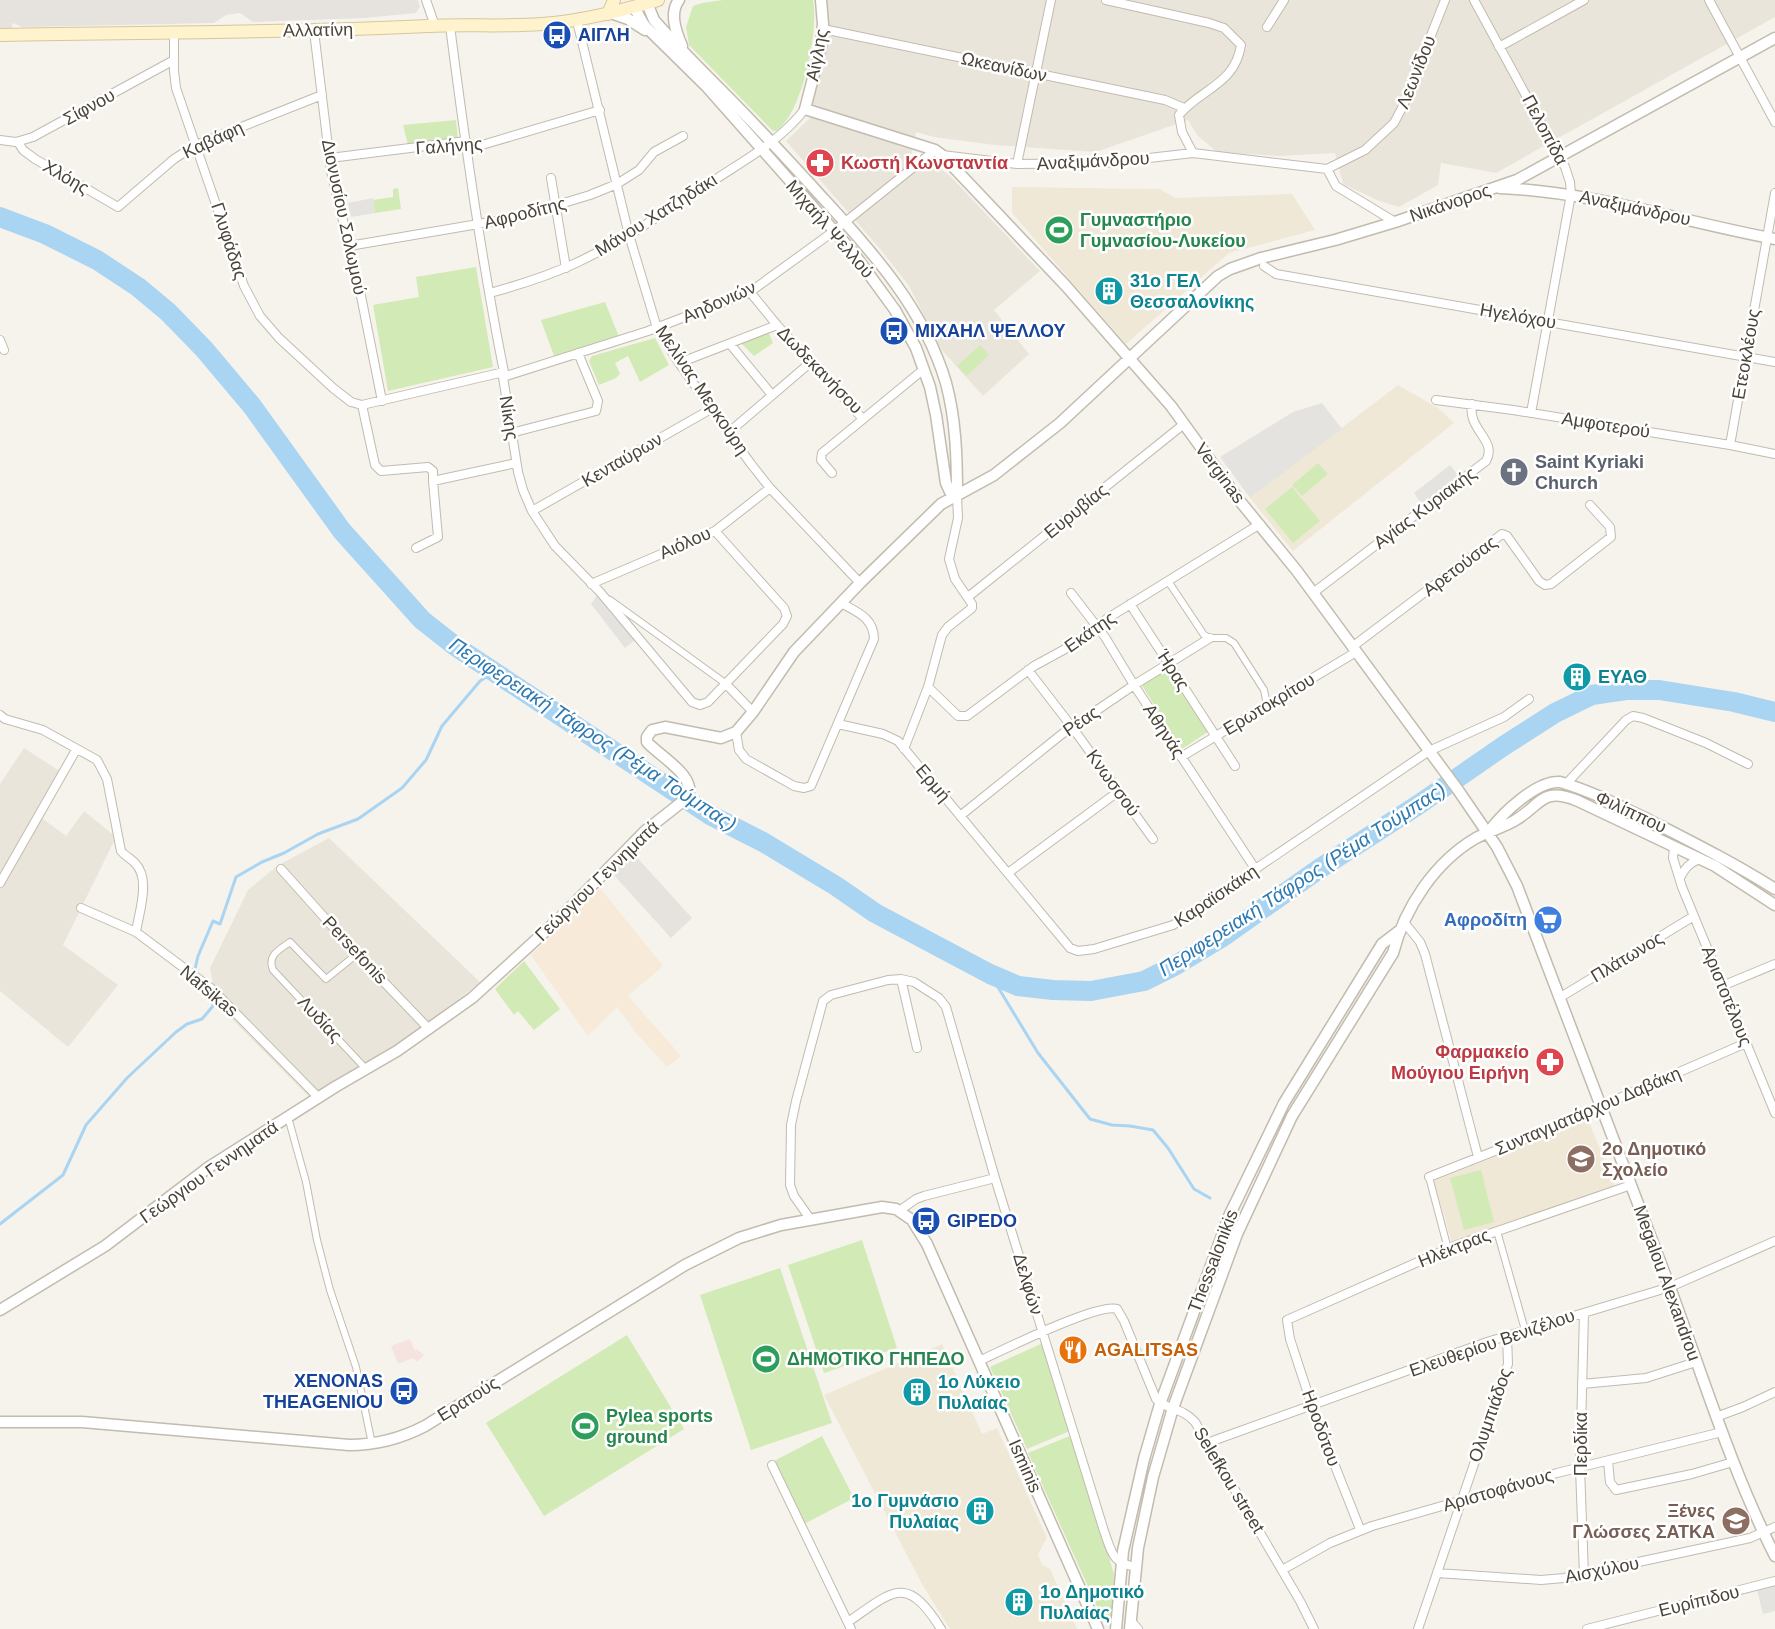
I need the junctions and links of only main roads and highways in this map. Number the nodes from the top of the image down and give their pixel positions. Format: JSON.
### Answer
{"nodes":[{"id":1,"x":614,"y":0,"type":"edge"},
{"id":2,"x":643,"y":2,"type":"edge"},
{"id":3,"x":609,"y":14,"type":"junction"},
{"id":4,"x":0,"y":35,"type":"edge"}],
"edges":[{"from":1,"to":3,"type":"main road"},
{"from":2,"to":3,"type":"main road","name":"Αλλατίνη"},
{"from":3,"to":4,"type":"main road","name":"Αλλατίνη"}]}
